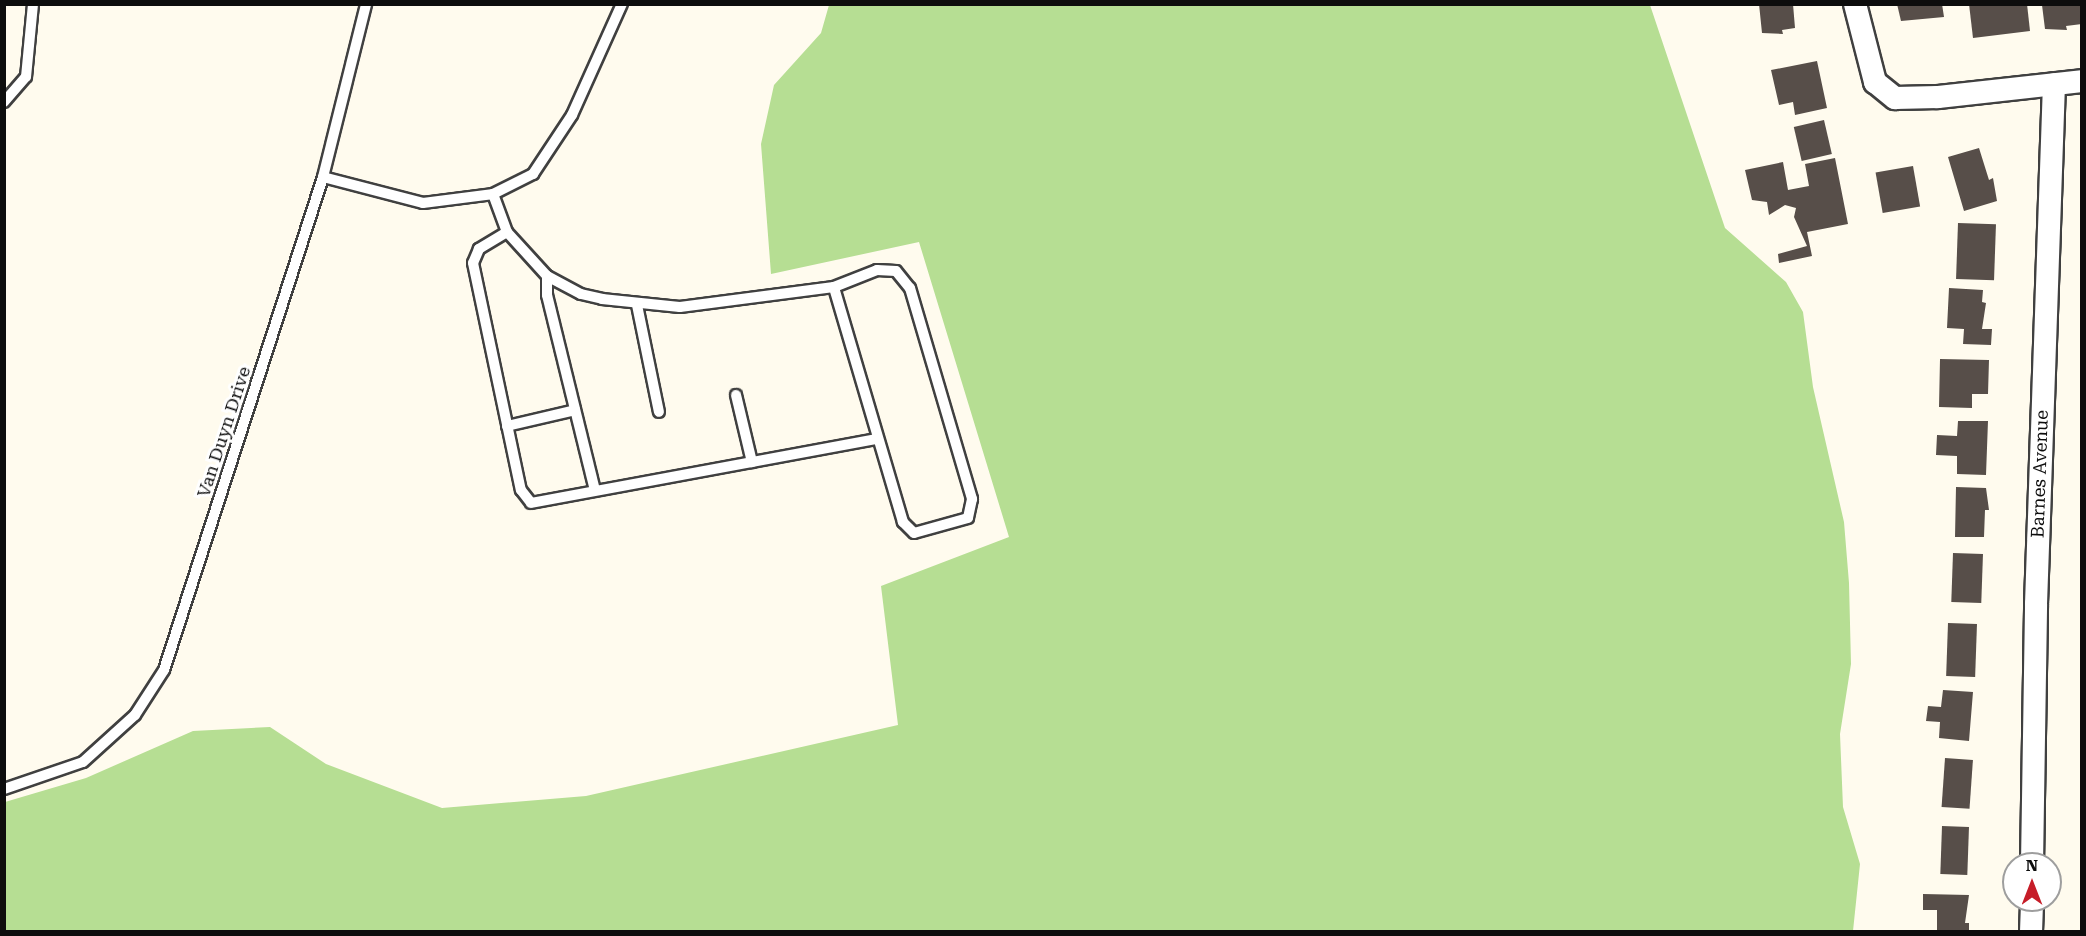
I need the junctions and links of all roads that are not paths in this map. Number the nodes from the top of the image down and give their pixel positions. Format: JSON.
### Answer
{"nodes":[{"id":1,"x":33,"y":4,"type":"edge"},
{"id":2,"x":366,"y":4,"type":"edge"},
{"id":3,"x":621,"y":4,"type":"edge"},
{"id":4,"x":1855,"y":4,"type":"edge"},
{"id":5,"x":2082,"y":81,"type":"edge"},
{"id":6,"x":2054,"y":84,"type":"junction"},
{"id":7,"x":4,"y":102,"type":"edge"},
{"id":8,"x":323,"y":177,"type":"junction"},
{"id":9,"x":493,"y":194,"type":"junction"},
{"id":10,"x":507,"y":232,"type":"junction"},
{"id":11,"x":547,"y":276,"type":"junction"},
{"id":12,"x":834,"y":287,"type":"junction"},
{"id":13,"x":637,"y":305,"type":"junction"},
{"id":14,"x":736,"y":395,"type":"dead end"},
{"id":15,"x":575,"y":410,"type":"junction"},
{"id":16,"x":659,"y":412,"type":"dead end"},
{"id":17,"x":507,"y":426,"type":"junction"},
{"id":18,"x":876,"y":439,"type":"junction"},
{"id":19,"x":752,"y":462,"type":"junction"},
{"id":20,"x":595,"y":490,"type":"junction"},
{"id":21,"x":4,"y":789,"type":"edge"},
{"id":22,"x":2032,"y":852,"type":"edge"},
{"id":23,"x":2032,"y":912,"type":"edge"},
{"id":24,"x":2031,"y":932,"type":"edge"}],
"edges":[{"from":1,"to":7,"type":"lane"},
{"from":2,"to":8,"type":"lane","name":"Van Duyn Drive"},
{"from":3,"to":9,"type":"lane"},
{"from":4,"to":6,"type":"street"},
{"from":5,"to":6,"type":"street"},
{"from":6,"to":22,"type":"street","name":"Barnes Avenue"},
{"from":8,"to":9,"type":"lane"},
{"from":8,"to":21,"type":"lane","name":"Van Duyn Drive"},
{"from":9,"to":10,"type":"lane"},
{"from":10,"to":11,"type":"lane"},
{"from":10,"to":17,"type":"lane"},
{"from":11,"to":13,"type":"lane"},
{"from":11,"to":15,"type":"lane"},
{"from":12,"to":13,"type":"lane"},
{"from":12,"to":18,"type":"lane"},
{"from":12,"to":18,"type":"lane"},
{"from":13,"to":16,"type":"lane"},
{"from":14,"to":19,"type":"lane"},
{"from":15,"to":17,"type":"lane"},
{"from":15,"to":20,"type":"lane"},
{"from":17,"to":20,"type":"lane"},
{"from":18,"to":19,"type":"lane"},
{"from":19,"to":20,"type":"lane"},
{"from":23,"to":24,"type":"street"}]}
